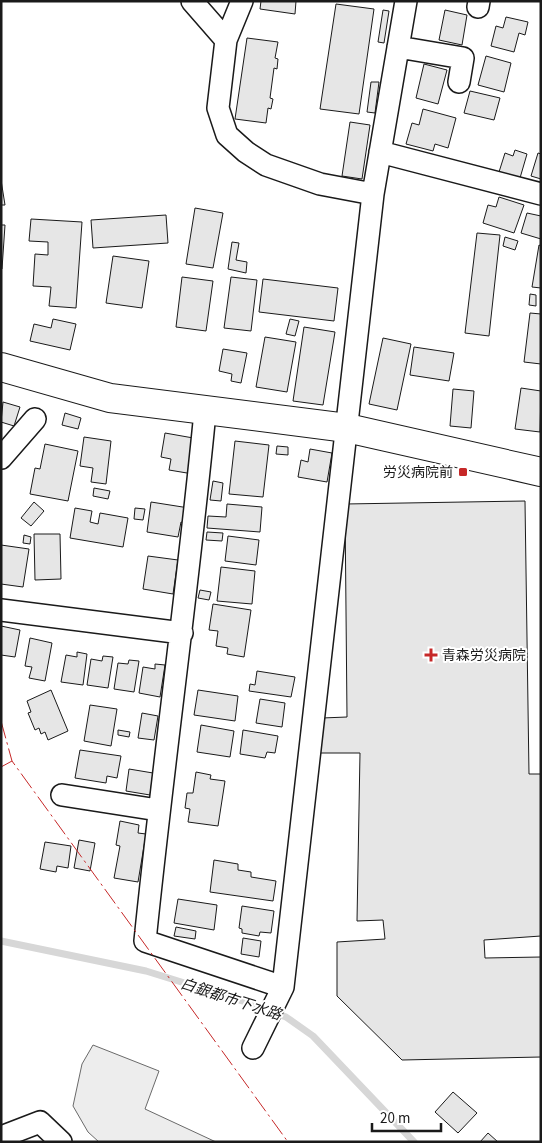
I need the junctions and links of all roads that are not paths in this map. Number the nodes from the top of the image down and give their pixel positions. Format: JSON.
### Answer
{"nodes":[{"id":1,"x":192,"y":1,"type":"edge"},
{"id":2,"x":242,"y":1,"type":"edge"},
{"id":3,"x":406,"y":1,"type":"edge"},
{"id":4,"x":226,"y":40,"type":"junction"},
{"id":5,"x":398,"y":47,"type":"junction"},
{"id":6,"x":459,"y":82,"type":"dead end"},
{"id":7,"x":380,"y":152,"type":"junction"},
{"id":8,"x":373,"y":194,"type":"junction"},
{"id":9,"x":541,"y":194,"type":"edge"},
{"id":10,"x":1,"y":367,"type":"edge"},
{"id":11,"x":205,"y":412,"type":"junction"},
{"id":12,"x":35,"y":420,"type":"dead end"},
{"id":13,"x":347,"y":428,"type":"junction"},
{"id":14,"x":1,"y":458,"type":"edge"},
{"id":15,"x":541,"y":472,"type":"edge"},
{"id":16,"x":1,"y":610,"type":"edge"},
{"id":17,"x":182,"y":633,"type":"junction"},
{"id":18,"x":62,"y":795,"type":"dead end"},
{"id":19,"x":158,"y":810,"type":"junction"},
{"id":20,"x":283,"y":987,"type":"junction"},
{"id":21,"x":253,"y":1048,"type":"dead end"},
{"id":22,"x":1,"y":1137,"type":"edge"},
{"id":23,"x":61,"y":1142,"type":"edge"}],
"edges":[{"from":1,"to":4,"type":"street"},
{"from":2,"to":4,"type":"street"},
{"from":3,"to":5,"type":"street"},
{"from":4,"to":8,"type":"street"},
{"from":5,"to":6,"type":"street"},
{"from":5,"to":7,"type":"street"},
{"from":7,"to":8,"type":"street"},
{"from":7,"to":9,"type":"street"},
{"from":8,"to":13,"type":"street"},
{"from":10,"to":11,"type":"street"},
{"from":11,"to":13,"type":"street"},
{"from":11,"to":17,"type":"street"},
{"from":12,"to":14,"type":"street"},
{"from":13,"to":15,"type":"street"},
{"from":13,"to":20,"type":"street"},
{"from":16,"to":17,"type":"street"},
{"from":17,"to":19,"type":"street"},
{"from":18,"to":19,"type":"street"},
{"from":19,"to":20,"type":"street"},
{"from":20,"to":21,"type":"street"},
{"from":22,"to":23,"type":"street"}]}
